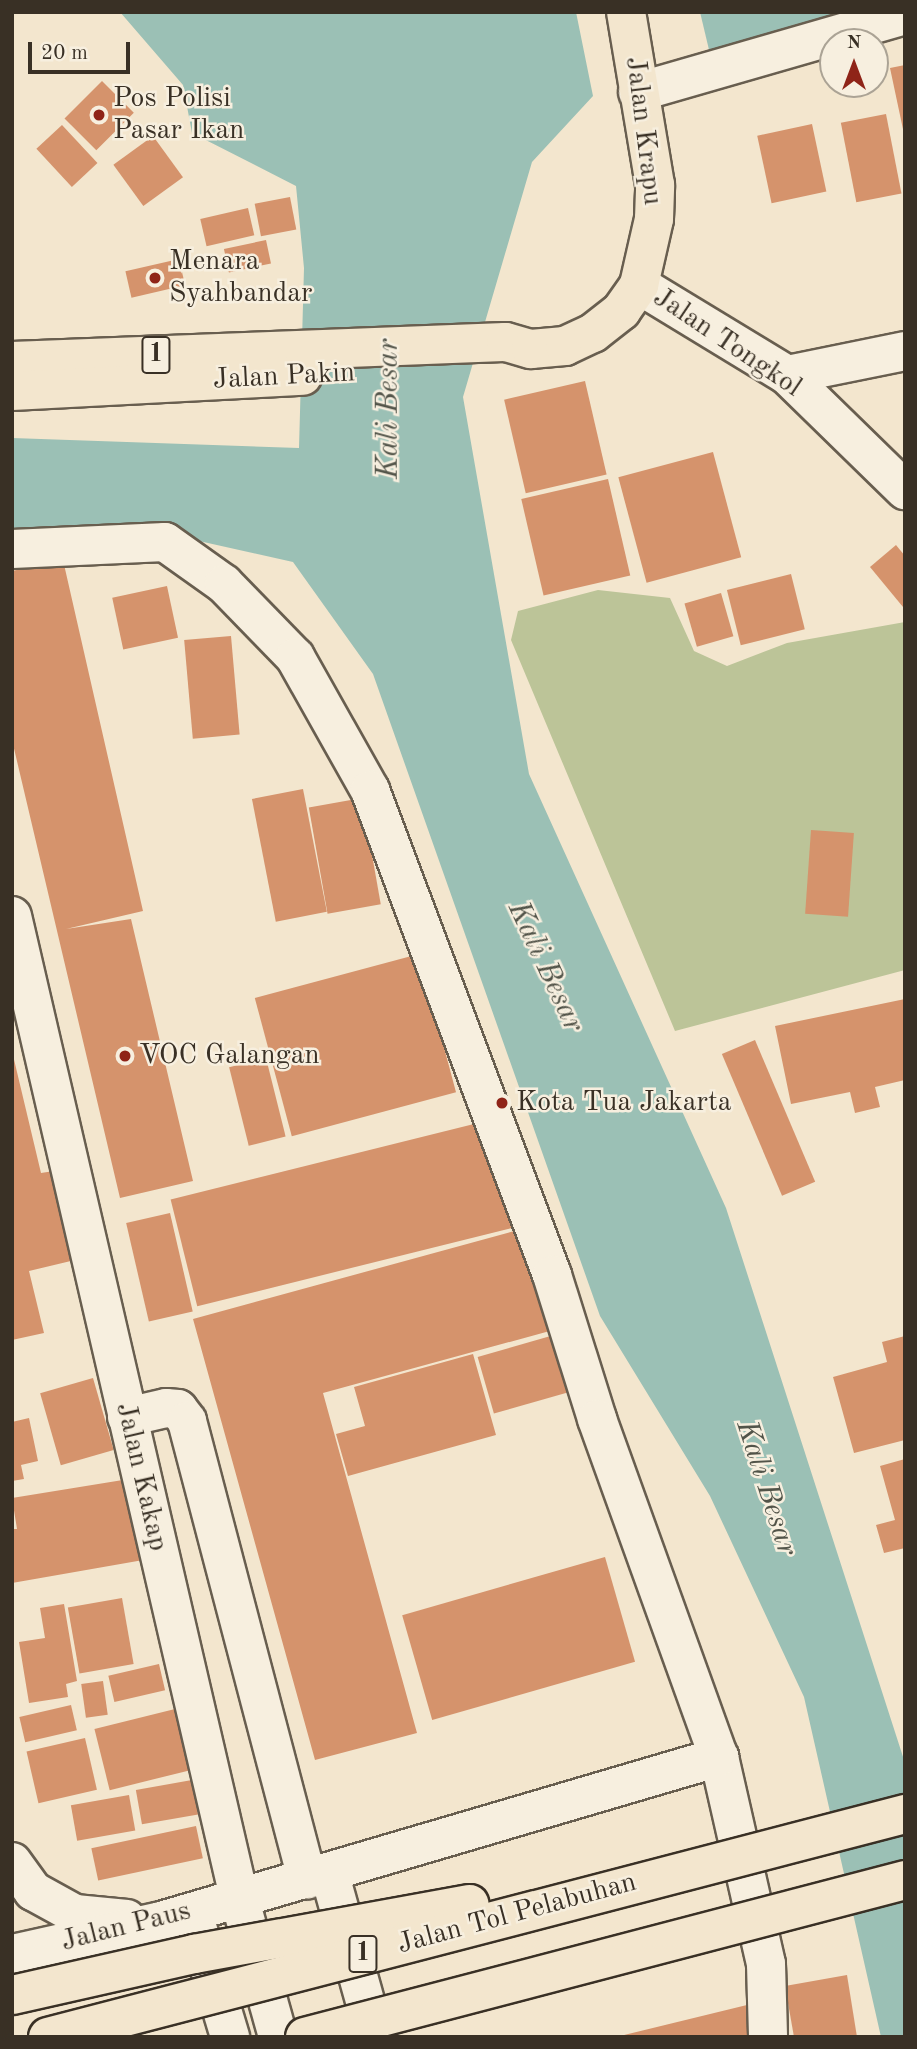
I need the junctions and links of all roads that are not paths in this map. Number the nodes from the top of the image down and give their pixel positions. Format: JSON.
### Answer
{"nodes":[{"id":1,"x":626,"y":12,"type":"edge"},
{"id":2,"x":905,"y":15,"type":"edge"},
{"id":3,"x":637,"y":83,"type":"junction"},
{"id":4,"x":639,"y":285,"type":"junction"},
{"id":5,"x":905,"y":351,"type":"edge"},
{"id":6,"x":514,"y":353,"type":"joint"},
{"id":7,"x":12,"y":361,"type":"edge"},
{"id":8,"x":299,"y":363,"type":"junction"},
{"id":9,"x":787,"y":375,"type":"junction"},
{"id":10,"x":12,"y":391,"type":"edge"},
{"id":11,"x":905,"y":490,"type":"edge"},
{"id":12,"x":12,"y":550,"type":"edge"},
{"id":13,"x":12,"y":915,"type":"edge"},
{"id":14,"x":127,"y":1417,"type":"junction"},
{"id":15,"x":719,"y":1757,"type":"junction"},
{"id":16,"x":905,"y":1814,"type":"edge"},
{"id":17,"x":12,"y":1861,"type":"edge"},
{"id":18,"x":677,"y":1871,"type":"junction"},
{"id":19,"x":318,"y":1876,"type":"junction"},
{"id":20,"x":905,"y":1880,"type":"edge"},
{"id":21,"x":239,"y":1897,"type":"junction"},
{"id":22,"x":177,"y":1916,"type":"junction"},
{"id":23,"x":12,"y":1954,"type":"edge"},
{"id":24,"x":12,"y":1995,"type":"edge"},
{"id":25,"x":48,"y":2037,"type":"edge"},
{"id":26,"x":230,"y":2037,"type":"edge"},
{"id":27,"x":278,"y":2037,"type":"edge"},
{"id":28,"x":305,"y":2037,"type":"edge"},
{"id":29,"x":375,"y":2037,"type":"edge"},
{"id":30,"x":768,"y":2037,"type":"edge"}],
"edges":[{"from":1,"to":3,"type":"highway","name":"Jalan Krapu","number":"1"},
{"from":2,"to":3,"type":"street"},
{"from":3,"to":4,"type":"highway","name":"Jalan Krapu","number":"1"},
{"from":4,"to":6,"type":"highway","name":"Jalan Krapu","number":"1"},
{"from":4,"to":9,"type":"street","name":"Jalan Tongkol"},
{"from":5,"to":9,"type":"street"},
{"from":6,"to":8,"type":"highway","name":"Jalan Pakin","number":"1"},
{"from":7,"to":8,"type":"highway","name":"Jalan Pakin","number":"1"},
{"from":8,"to":10,"type":"highway","name":"Jalan Pakin","number":"1"},
{"from":9,"to":11,"type":"street","name":"Jalan Tongkol"},
{"from":12,"to":15,"type":"street"},
{"from":13,"to":14,"type":"street","name":"Jalan Kakap"},
{"from":14,"to":19,"type":"street"},
{"from":14,"to":21,"type":"street","name":"Jalan Kakap"},
{"from":15,"to":19,"type":"street","name":"Jalan Paus"},
{"from":15,"to":30,"type":"street"},
{"from":16,"to":18,"type":"highway","name":"Jalan Tol Pelabuhan","number":"1","bridge":true},
{"from":17,"to":22,"type":"street"},
{"from":18,"to":24,"type":"highway","bridge":true},
{"from":18,"to":25,"type":"highway","name":"Jalan Tol Pelabuhan","number":"1","bridge":true},
{"from":19,"to":21,"type":"street","name":"Jalan Paus"},
{"from":19,"to":29,"type":"street"},
{"from":20,"to":28,"type":"highway","number":"1","bridge":true},
{"from":21,"to":22,"type":"street","name":"Jalan Paus"},
{"from":21,"to":27,"type":"street","name":"Jalan Kakap"},
{"from":22,"to":23,"type":"street","name":"Jalan Paus"},
{"from":22,"to":26,"type":"street"}]}
